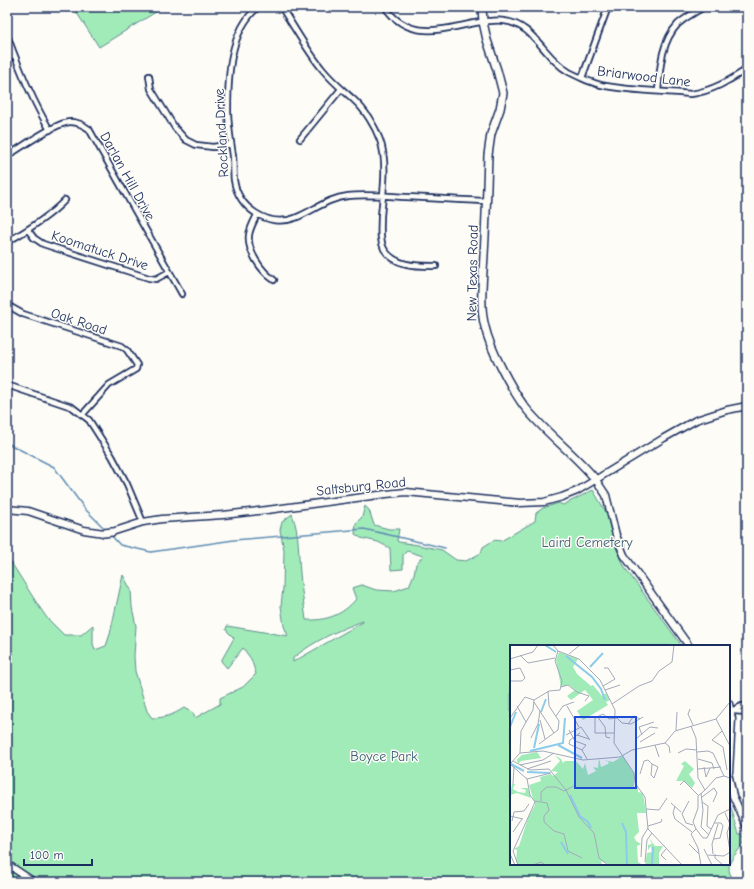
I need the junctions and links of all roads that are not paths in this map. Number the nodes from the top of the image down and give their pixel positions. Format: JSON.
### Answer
{"nodes":[{"id":1,"x":258,"y":7,"type":"edge"},
{"id":2,"x":281,"y":7,"type":"edge"},
{"id":3,"x":385,"y":7,"type":"edge"},
{"id":4,"x":482,"y":7,"type":"edge"},
{"id":5,"x":608,"y":7,"type":"edge"},
{"id":6,"x":704,"y":7,"type":"edge"},
{"id":7,"x":483,"y":22,"type":"junction"},
{"id":8,"x":7,"y":35,"type":"edge"},
{"id":9,"x":14,"y":54,"type":"junction"},
{"id":10,"x":7,"y":58,"type":"edge"},
{"id":11,"x":747,"y":70,"type":"edge"},
{"id":12,"x":149,"y":76,"type":"dead end"},
{"id":13,"x":582,"y":78,"type":"junction"},
{"id":14,"x":341,"y":89,"type":"junction"},
{"id":15,"x":658,"y":91,"type":"junction"},
{"id":16,"x":50,"y":130,"type":"junction"},
{"id":17,"x":300,"y":139,"type":"dead end"},
{"id":18,"x":231,"y":144,"type":"junction"},
{"id":19,"x":7,"y":156,"type":"edge"},
{"id":20,"x":382,"y":196,"type":"junction"},
{"id":21,"x":66,"y":200,"type":"dead end"},
{"id":22,"x":487,"y":201,"type":"junction"},
{"id":23,"x":257,"y":214,"type":"junction"},
{"id":24,"x":28,"y":230,"type":"junction"},
{"id":25,"x":7,"y":242,"type":"edge"},
{"id":26,"x":436,"y":266,"type":"dead end"},
{"id":27,"x":169,"y":272,"type":"junction"},
{"id":28,"x":274,"y":280,"type":"dead end"},
{"id":29,"x":182,"y":294,"type":"dead end"},
{"id":30,"x":7,"y":305,"type":"edge"},
{"id":31,"x":7,"y":385,"type":"edge"},
{"id":32,"x":747,"y":406,"type":"edge"},
{"id":33,"x":83,"y":414,"type":"junction"},
{"id":34,"x":596,"y":480,"type":"junction"},
{"id":35,"x":7,"y":509,"type":"edge"},
{"id":36,"x":143,"y":522,"type":"junction"},
{"id":37,"x":112,"y":532,"type":"joint"},
{"id":38,"x":104,"y":533,"type":"joint"},
{"id":39,"x":688,"y":645,"type":"edge"},
{"id":40,"x":747,"y":706,"type":"edge"},
{"id":41,"x":730,"y":708,"type":"edge"},
{"id":42,"x":731,"y":711,"type":"junction"},
{"id":43,"x":747,"y":712,"type":"edge"},
{"id":44,"x":730,"y":754,"type":"edge"},
{"id":45,"x":730,"y":783,"type":"edge"},
{"id":46,"x":747,"y":827,"type":"edge"},
{"id":47,"x":7,"y":864,"type":"edge"},
{"id":48,"x":34,"y":882,"type":"edge"}],
"edges":[{"from":1,"to":18,"type":"street","name":"Rockland Drive"},
{"from":2,"to":14,"type":"street"},
{"from":3,"to":7,"type":"street"},
{"from":4,"to":7,"type":"main road","name":"New Texas Road"},
{"from":5,"to":13,"type":"street"},
{"from":6,"to":15,"type":"street"},
{"from":7,"to":13,"type":"street","name":"Briarwood Lane"},
{"from":7,"to":22,"type":"main road","name":"New Texas Road"},
{"from":8,"to":9,"type":"street"},
{"from":9,"to":10,"type":"street"},
{"from":9,"to":16,"type":"street"},
{"from":11,"to":15,"type":"street","name":"Briarwood Lane"},
{"from":12,"to":18,"type":"street"},
{"from":13,"to":15,"type":"street","name":"Briarwood Lane"},
{"from":14,"to":17,"type":"street"},
{"from":14,"to":20,"type":"street"},
{"from":16,"to":19,"type":"street","name":"Darlan Hill Drive"},
{"from":16,"to":27,"type":"street","name":"Darlan Hill Drive"},
{"from":18,"to":23,"type":"street","name":"Rockland Drive"},
{"from":20,"to":22,"type":"street","name":"Rockland Drive"},
{"from":20,"to":23,"type":"street","name":"Rockland Drive"},
{"from":20,"to":26,"type":"street"},
{"from":21,"to":24,"type":"street"},
{"from":22,"to":34,"type":"main road","name":"New Texas Road"},
{"from":23,"to":28,"type":"street"},
{"from":24,"to":25,"type":"street"},
{"from":24,"to":27,"type":"street","name":"Koomatuck Drive"},
{"from":27,"to":29,"type":"street","name":"Darlan Hill Drive"},
{"from":30,"to":33,"type":"street","name":"Oak Road"},
{"from":31,"to":33,"type":"street"},
{"from":32,"to":34,"type":"main road","name":"Saltsburg Road"},
{"from":33,"to":36,"type":"street"},
{"from":34,"to":36,"type":"main road","name":"Saltsburg Road"},
{"from":34,"to":39,"type":"main road","name":"New Texas Road"},
{"from":35,"to":38,"type":"main road","name":"Saltsburg Road"},
{"from":36,"to":37,"type":"main road","name":"Saltsburg Road"},
{"from":37,"to":38,"type":"main road","name":"Saltsburg Road"},
{"from":40,"to":42,"type":"street"},
{"from":41,"to":42,"type":"main road"},
{"from":42,"to":43,"type":"street"},
{"from":42,"to":44,"type":"main road"},
{"from":45,"to":46,"type":"main road"},
{"from":47,"to":48,"type":"main road"}]}
